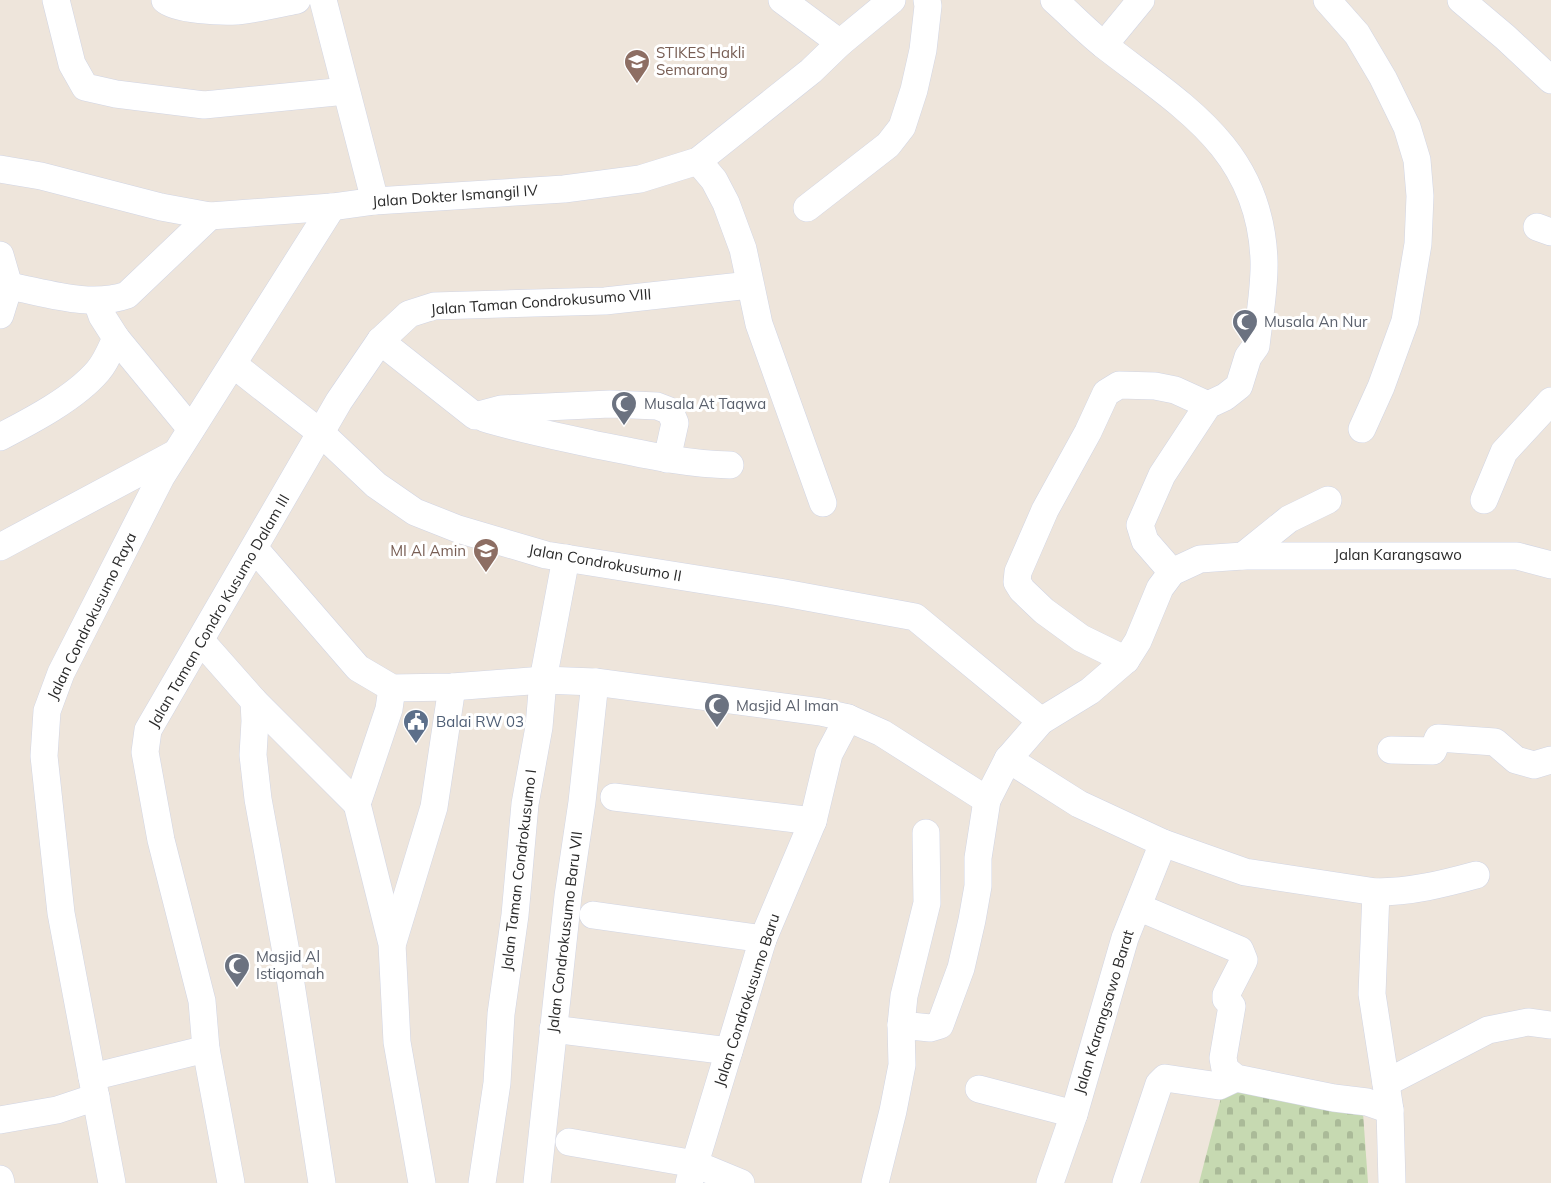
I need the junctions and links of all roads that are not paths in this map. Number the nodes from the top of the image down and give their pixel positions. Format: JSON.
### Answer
{"nodes":[{"id":1,"x":56,"y":0,"type":"edge"},
{"id":2,"x":165,"y":0,"type":"edge"},
{"id":3,"x":297,"y":0,"type":"edge"},
{"id":4,"x":323,"y":0,"type":"edge"},
{"id":5,"x":782,"y":0,"type":"edge"},
{"id":6,"x":892,"y":0,"type":"edge"},
{"id":7,"x":927,"y":0,"type":"edge"},
{"id":8,"x":1054,"y":0,"type":"edge"},
{"id":9,"x":1141,"y":0,"type":"edge"},
{"id":10,"x":1328,"y":0,"type":"edge"},
{"id":11,"x":1461,"y":0,"type":"edge"},
{"id":12,"x":840,"y":43,"type":"junction"},
{"id":13,"x":1104,"y":45,"type":"junction"},
{"id":14,"x":1551,"y":80,"type":"edge"},
{"id":15,"x":346,"y":91,"type":"junction"},
{"id":16,"x":698,"y":161,"type":"junction"},
{"id":17,"x":0,"y":169,"type":"edge"},
{"id":18,"x":375,"y":201,"type":"junction"},
{"id":19,"x":332,"y":207,"type":"junction"},
{"id":20,"x":807,"y":208,"type":"dead end"},
{"id":21,"x":210,"y":216,"type":"junction"},
{"id":22,"x":0,"y":255,"type":"edge"},
{"id":23,"x":750,"y":285,"type":"junction"},
{"id":24,"x":9,"y":286,"type":"junction"},
{"id":25,"x":97,"y":302,"type":"junction"},
{"id":26,"x":0,"y":315,"type":"edge"},
{"id":27,"x":116,"y":338,"type":"junction"},
{"id":28,"x":380,"y":341,"type":"junction"},
{"id":29,"x":234,"y":365,"type":"junction"},
{"id":30,"x":1551,"y":401,"type":"edge"},
{"id":31,"x":1208,"y":405,"type":"junction"},
{"id":32,"x":475,"y":416,"type":"junction"},
{"id":33,"x":191,"y":429,"type":"junction"},
{"id":34,"x":1362,"y":429,"type":"dead end"},
{"id":35,"x":1,"y":434,"type":"edge"},
{"id":36,"x":322,"y":434,"type":"junction"},
{"id":37,"x":175,"y":453,"type":"junction"},
{"id":38,"x":667,"y":459,"type":"junction"},
{"id":39,"x":730,"y":465,"type":"dead end"},
{"id":40,"x":1328,"y":500,"type":"dead end"},
{"id":41,"x":1484,"y":500,"type":"dead end"},
{"id":42,"x":823,"y":503,"type":"dead end"},
{"id":43,"x":0,"y":547,"type":"edge"},
{"id":44,"x":255,"y":549,"type":"junction"},
{"id":45,"x":1243,"y":556,"type":"junction"},
{"id":46,"x":566,"y":558,"type":"junction"},
{"id":47,"x":1551,"y":565,"type":"edge"},
{"id":48,"x":1172,"y":572,"type":"junction"},
{"id":49,"x":201,"y":641,"type":"junction"},
{"id":50,"x":1126,"y":660,"type":"junction"},
{"id":51,"x":543,"y":680,"type":"junction"},
{"id":52,"x":595,"y":682,"type":"junction"},
{"id":53,"x":453,"y":687,"type":"junction"},
{"id":54,"x":392,"y":688,"type":"junction"},
{"id":55,"x":254,"y":701,"type":"junction"},
{"id":56,"x":848,"y":718,"type":"junction"},
{"id":57,"x":1041,"y":721,"type":"junction"},
{"id":58,"x":1391,"y":750,"type":"dead end"},
{"id":59,"x":1008,"y":759,"type":"junction"},
{"id":60,"x":1551,"y":760,"type":"edge"},
{"id":61,"x":614,"y":797,"type":"dead end"},
{"id":62,"x":987,"y":800,"type":"junction"},
{"id":63,"x":357,"y":804,"type":"junction"},
{"id":64,"x":813,"y":821,"type":"junction"},
{"id":65,"x":926,"y":832,"type":"dead end"},
{"id":66,"x":1163,"y":843,"type":"junction"},
{"id":67,"x":1476,"y":876,"type":"dead end"},
{"id":68,"x":1376,"y":891,"type":"junction"},
{"id":69,"x":1138,"y":907,"type":"junction"},
{"id":70,"x":593,"y":915,"type":"dead end"},
{"id":71,"x":763,"y":939,"type":"junction"},
{"id":72,"x":392,"y":944,"type":"junction"},
{"id":73,"x":901,"y":1025,"type":"junction"},
{"id":74,"x":1551,"y":1025,"type":"edge"},
{"id":75,"x":553,"y":1029,"type":"junction"},
{"id":76,"x":206,"y":1049,"type":"junction"},
{"id":77,"x":729,"y":1051,"type":"junction"},
{"id":78,"x":1236,"y":1078,"type":"junction"},
{"id":79,"x":1386,"y":1083,"type":"junction"},
{"id":80,"x":94,"y":1087,"type":"junction"},
{"id":81,"x":979,"y":1089,"type":"dead end"},
{"id":82,"x":1390,"y":1110,"type":"junction"},
{"id":83,"x":1074,"y":1114,"type":"junction"},
{"id":84,"x":0,"y":1120,"type":"edge"},
{"id":85,"x":568,"y":1142,"type":"dead end"},
{"id":86,"x":692,"y":1174,"type":"edge"},
{"id":87,"x":112,"y":1183,"type":"edge"},
{"id":88,"x":231,"y":1183,"type":"edge"},
{"id":89,"x":322,"y":1183,"type":"edge"},
{"id":90,"x":422,"y":1183,"type":"edge"},
{"id":91,"x":482,"y":1183,"type":"edge"},
{"id":92,"x":537,"y":1183,"type":"edge"},
{"id":93,"x":741,"y":1183,"type":"edge"},
{"id":94,"x":875,"y":1183,"type":"edge"},
{"id":95,"x":1050,"y":1183,"type":"edge"},
{"id":96,"x":1126,"y":1183,"type":"edge"},
{"id":97,"x":1392,"y":1183,"type":"edge"}],
"edges":[{"from":1,"to":15,"type":"street"},
{"from":2,"to":3,"type":"street"},
{"from":4,"to":15,"type":"street"},
{"from":5,"to":12,"type":"street"},
{"from":6,"to":12,"type":"street"},
{"from":7,"to":20,"type":"street"},
{"from":8,"to":13,"type":"street"},
{"from":9,"to":13,"type":"street"},
{"from":10,"to":34,"type":"street"},
{"from":11,"to":14,"type":"street"},
{"from":12,"to":16,"type":"street"},
{"from":13,"to":31,"type":"street"},
{"from":15,"to":18,"type":"street"},
{"from":16,"to":18,"type":"street","name":"Jalan Dokter Ismangil IV"},
{"from":16,"to":23,"type":"street"},
{"from":17,"to":21,"type":"street","name":"Jalan Dokter Ismangil IV"},
{"from":18,"to":19,"type":"street","name":"Jalan Dokter Ismangil IV"},
{"from":19,"to":21,"type":"street","name":"Jalan Dokter Ismangil IV"},
{"from":19,"to":29,"type":"street","name":"Jalan Condrokusumo Raya"},
{"from":21,"to":25,"type":"street"},
{"from":22,"to":24,"type":"street"},
{"from":23,"to":28,"type":"street","name":"Jalan Taman Condrokusumo VIII"},
{"from":23,"to":42,"type":"street"},
{"from":24,"to":25,"type":"street"},
{"from":24,"to":26,"type":"street"},
{"from":25,"to":27,"type":"street"},
{"from":27,"to":33,"type":"street"},
{"from":27,"to":35,"type":"street"},
{"from":28,"to":32,"type":"street"},
{"from":28,"to":36,"type":"street","name":"Jalan Taman Condrokusumo VIII"},
{"from":29,"to":33,"type":"street","name":"Jalan Condrokusumo Raya"},
{"from":29,"to":36,"type":"street","name":"Jalan Condrokusumo II"},
{"from":30,"to":41,"type":"street"},
{"from":31,"to":48,"type":"street"},
{"from":31,"to":50,"type":"street"},
{"from":32,"to":38,"type":"street"},
{"from":32,"to":38,"type":"street"},
{"from":33,"to":37,"type":"street","name":"Jalan Condrokusumo Raya"},
{"from":36,"to":44,"type":"street","name":"Jalan Taman Condro Kusumo Dalam III"},
{"from":36,"to":46,"type":"street","name":"Jalan Condrokusumo II"},
{"from":37,"to":43,"type":"street"},
{"from":37,"to":80,"type":"street","name":"Jalan Condrokusumo Raya"},
{"from":38,"to":39,"type":"street"},
{"from":40,"to":45,"type":"street"},
{"from":44,"to":49,"type":"street","name":"Jalan Taman Condro Kusumo Dalam III"},
{"from":44,"to":54,"type":"street"},
{"from":45,"to":47,"type":"street","name":"Jalan Karangsawo"},
{"from":45,"to":48,"type":"street","name":"Jalan Karangsawo"},
{"from":46,"to":51,"type":"street","name":"Jalan Taman Condrokusumo I"},
{"from":46,"to":57,"type":"street","name":"Jalan Condrokusumo II"},
{"from":48,"to":50,"type":"street"},
{"from":49,"to":55,"type":"street"},
{"from":49,"to":76,"type":"street","name":"Jalan Taman Condro Kusumo Dalam III"},
{"from":50,"to":57,"type":"street"},
{"from":51,"to":52,"type":"street"},
{"from":51,"to":53,"type":"street"},
{"from":51,"to":91,"type":"street","name":"Jalan Taman Condrokusumo I"},
{"from":52,"to":56,"type":"street"},
{"from":52,"to":75,"type":"street","name":"Jalan Condrokusumo Baru VII"},
{"from":53,"to":54,"type":"street"},
{"from":53,"to":72,"type":"street"},
{"from":54,"to":63,"type":"street"},
{"from":55,"to":63,"type":"street"},
{"from":55,"to":89,"type":"street"},
{"from":56,"to":62,"type":"street"},
{"from":56,"to":64,"type":"street","name":"Jalan Condrokusumo Baru"},
{"from":57,"to":59,"type":"street"},
{"from":58,"to":60,"type":"street"},
{"from":59,"to":62,"type":"street"},
{"from":59,"to":66,"type":"street"},
{"from":61,"to":64,"type":"street"},
{"from":62,"to":73,"type":"street"},
{"from":63,"to":72,"type":"street"},
{"from":64,"to":71,"type":"street","name":"Jalan Condrokusumo Baru"},
{"from":65,"to":73,"type":"street"},
{"from":66,"to":68,"type":"street"},
{"from":66,"to":69,"type":"street","name":"Jalan Karangsawo Barat"},
{"from":67,"to":68,"type":"street"},
{"from":68,"to":79,"type":"street"},
{"from":69,"to":78,"type":"street"},
{"from":69,"to":83,"type":"street","name":"Jalan Karangsawo Barat"},
{"from":70,"to":71,"type":"street"},
{"from":71,"to":77,"type":"street","name":"Jalan Condrokusumo Baru"},
{"from":72,"to":90,"type":"street"},
{"from":73,"to":94,"type":"street"},
{"from":74,"to":79,"type":"street"},
{"from":75,"to":77,"type":"street"},
{"from":75,"to":92,"type":"street","name":"Jalan Condrokusumo Baru VII"},
{"from":76,"to":80,"type":"street"},
{"from":76,"to":88,"type":"street","name":"Jalan Taman Condro Kusumo Dalam III"},
{"from":77,"to":86,"type":"street","name":"Jalan Condrokusumo Baru"},
{"from":78,"to":82,"type":"street"},
{"from":78,"to":96,"type":"street"},
{"from":79,"to":82,"type":"street"},
{"from":80,"to":84,"type":"street"},
{"from":80,"to":87,"type":"street","name":"Jalan Condrokusumo Raya"},
{"from":81,"to":83,"type":"street"},
{"from":82,"to":97,"type":"street"},
{"from":83,"to":95,"type":"street","name":"Jalan Karangsawo Barat"},
{"from":85,"to":86,"type":"street"},
{"from":86,"to":93,"type":"street"}]}
